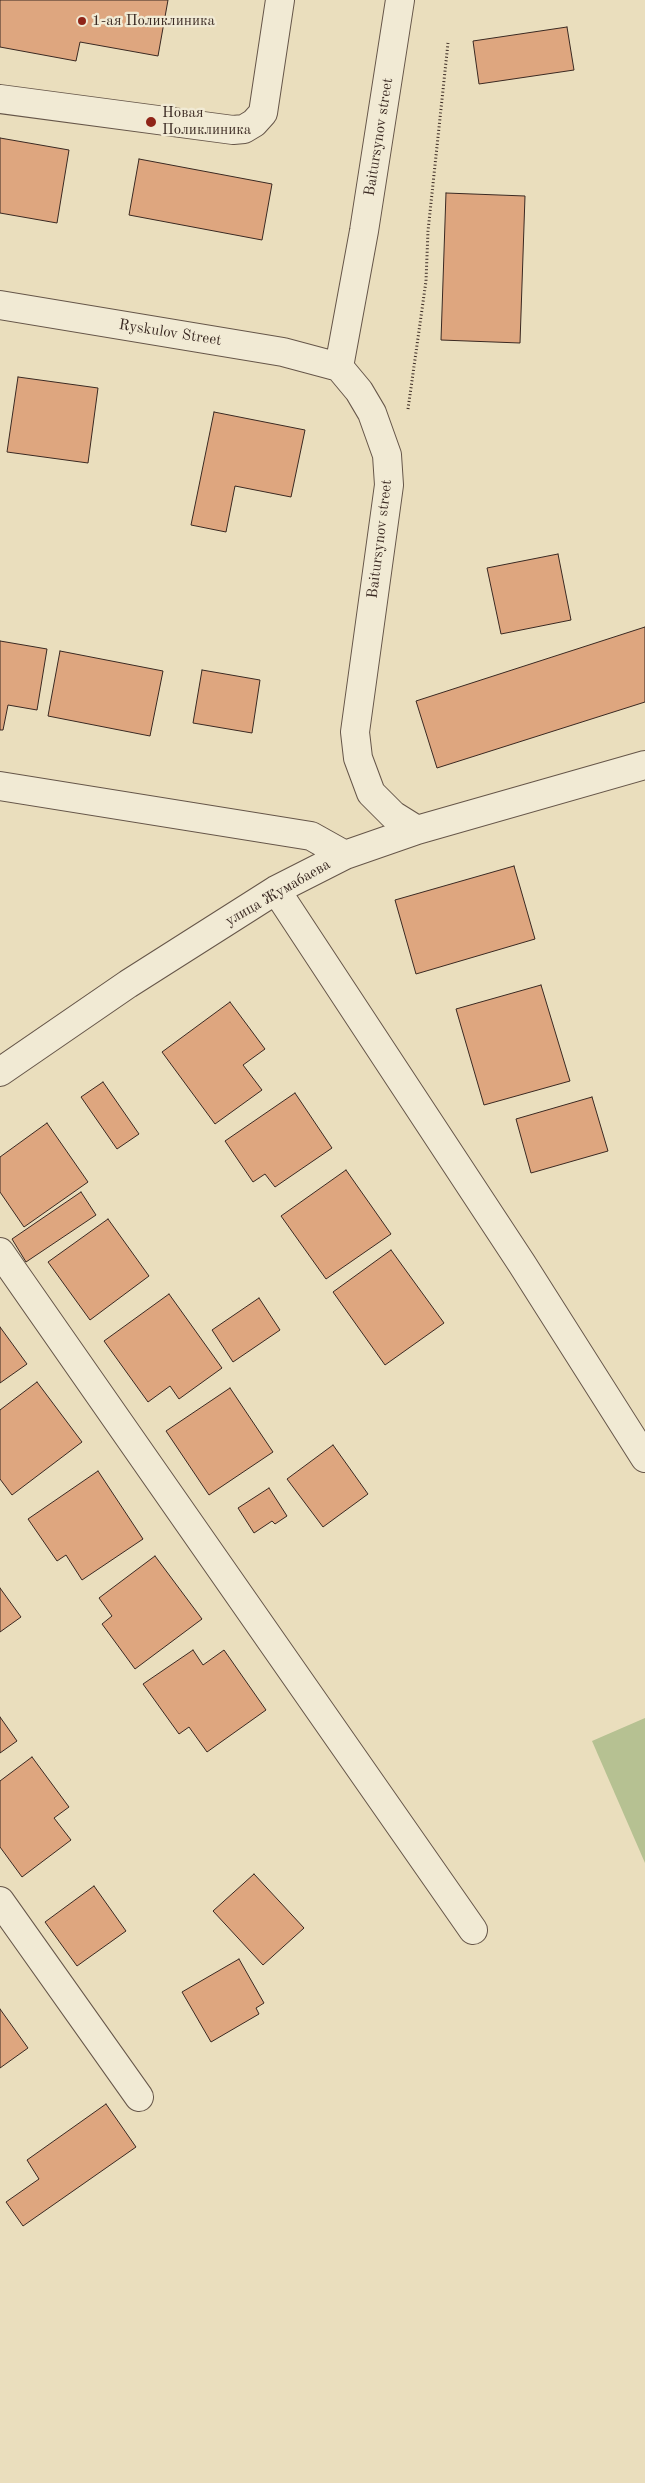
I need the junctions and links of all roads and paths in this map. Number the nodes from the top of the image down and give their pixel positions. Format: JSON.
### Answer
{"nodes":[{"id":1,"x":280,"y":0,"type":"edge"},
{"id":2,"x":400,"y":0,"type":"edge"},
{"id":3,"x":448,"y":43,"type":"dead end"},
{"id":4,"x":0,"y":99,"type":"edge"},
{"id":5,"x":0,"y":305,"type":"edge"},
{"id":6,"x":339,"y":367,"type":"junction"},
{"id":7,"x":407,"y":412,"type":"dead end"},
{"id":8,"x":645,"y":766,"type":"edge"},
{"id":9,"x":0,"y":786,"type":"edge"},
{"id":10,"x":417,"y":830,"type":"junction"},
{"id":11,"x":345,"y":855,"type":"junction"},
{"id":12,"x":276,"y":890,"type":"junction"},
{"id":13,"x":0,"y":1072,"type":"edge"},
{"id":14,"x":0,"y":1252,"type":"edge"},
{"id":15,"x":645,"y":1458,"type":"edge"},
{"id":16,"x":0,"y":1900,"type":"edge"},
{"id":17,"x":473,"y":1930,"type":"dead end"},
{"id":18,"x":139,"y":2097,"type":"dead end"}],
"edges":[{"from":1,"to":4,"type":"street"},
{"from":2,"to":6,"type":"street","name":"Baitursynov street"},
{"from":3,"to":7,"type":"path"},
{"from":5,"to":6,"type":"street","name":"Ryskulov Street"},
{"from":6,"to":10,"type":"street","name":"Baitursynov street"},
{"from":8,"to":10,"type":"street","name":"улица Жумабаева"},
{"from":9,"to":11,"type":"street"},
{"from":10,"to":11,"type":"street","name":"улица Жумабаева"},
{"from":11,"to":12,"type":"street","name":"улица Жумабаева"},
{"from":12,"to":13,"type":"street","name":"улица Жумабаева"},
{"from":12,"to":15,"type":"street"},
{"from":14,"to":17,"type":"street"},
{"from":16,"to":18,"type":"street"}]}
